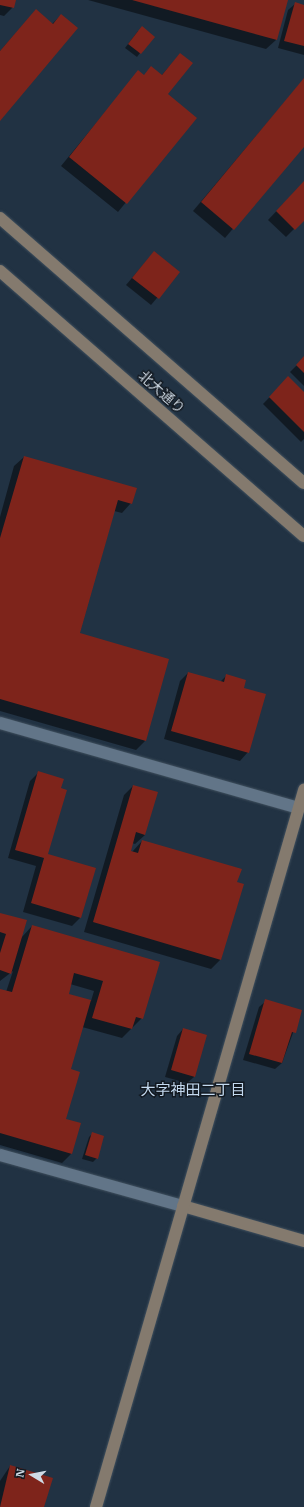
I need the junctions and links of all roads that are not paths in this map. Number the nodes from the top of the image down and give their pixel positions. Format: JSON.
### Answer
{"nodes":[{"id":1,"x":0,"y":218,"type":"edge"},
{"id":2,"x":0,"y":271,"type":"edge"},
{"id":3,"x":304,"y":483,"type":"edge"},
{"id":4,"x":304,"y":536,"type":"edge"},
{"id":5,"x":0,"y":723,"type":"edge"},
{"id":6,"x":304,"y":790,"type":"edge"},
{"id":7,"x":298,"y":808,"type":"junction"},
{"id":8,"x":0,"y":1155,"type":"edge"},
{"id":9,"x":183,"y":1206,"type":"junction"},
{"id":10,"x":304,"y":1241,"type":"edge"},
{"id":11,"x":96,"y":1507,"type":"edge"}],
"edges":[{"from":1,"to":3,"type":"street"},
{"from":2,"to":4,"type":"street","name":"北大通り"},
{"from":5,"to":7,"type":"street"},
{"from":6,"to":7,"type":"street"},
{"from":7,"to":9,"type":"street"},
{"from":8,"to":9,"type":"street"},
{"from":9,"to":10,"type":"street"},
{"from":9,"to":11,"type":"street"}]}
